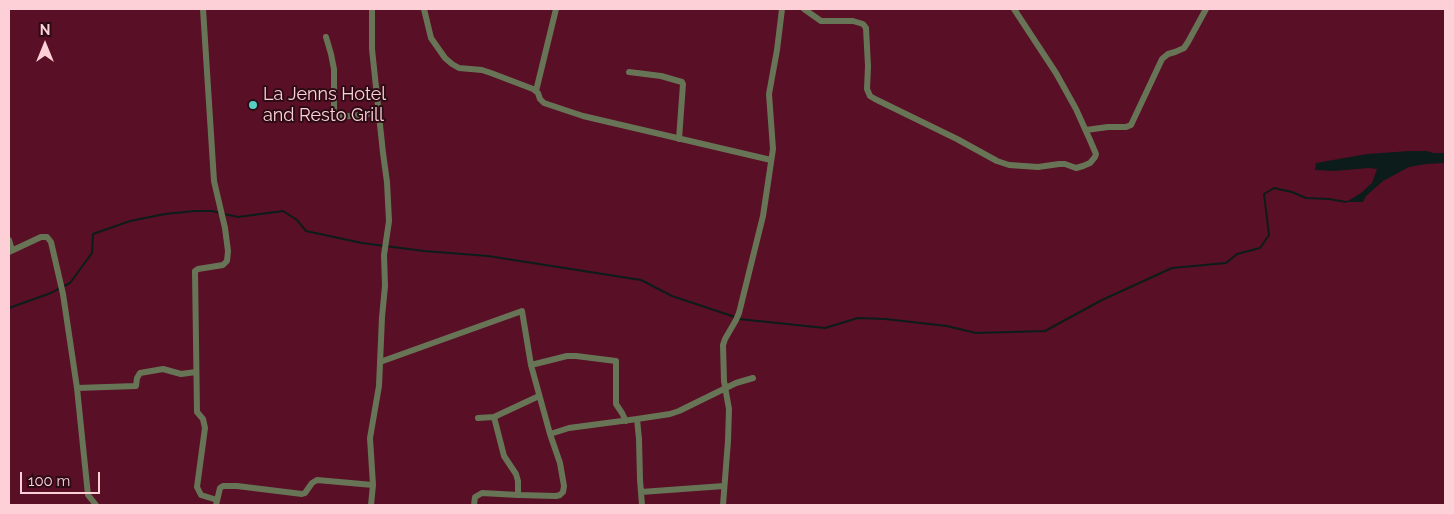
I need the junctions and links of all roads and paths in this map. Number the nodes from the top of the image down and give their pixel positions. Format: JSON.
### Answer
{"nodes":[{"id":1,"x":203,"y":9,"type":"edge"},
{"id":2,"x":372,"y":9,"type":"edge"},
{"id":3,"x":424,"y":9,"type":"edge"},
{"id":4,"x":556,"y":9,"type":"edge"},
{"id":5,"x":782,"y":9,"type":"edge"},
{"id":6,"x":804,"y":9,"type":"edge"},
{"id":7,"x":1014,"y":9,"type":"edge"},
{"id":8,"x":1206,"y":9,"type":"edge"},
{"id":9,"x":326,"y":37,"type":"dead end"},
{"id":10,"x":629,"y":72,"type":"dead end"},
{"id":11,"x":536,"y":91,"type":"junction"},
{"id":12,"x":379,"y":113,"type":"junction"},
{"id":13,"x":1086,"y":130,"type":"junction"},
{"id":14,"x":679,"y":139,"type":"junction"},
{"id":15,"x":771,"y":160,"type":"junction"},
{"id":16,"x":9,"y":240,"type":"edge"},
{"id":17,"x":10,"y":251,"type":"edge"},
{"id":18,"x":380,"y":362,"type":"junction"},
{"id":19,"x":531,"y":365,"type":"junction"},
{"id":20,"x":196,"y":372,"type":"junction"},
{"id":21,"x":753,"y":378,"type":"dead end"},
{"id":22,"x":77,"y":388,"type":"junction"},
{"id":23,"x":726,"y":388,"type":"junction"},
{"id":24,"x":539,"y":396,"type":"junction"},
{"id":25,"x":494,"y":417,"type":"junction"},
{"id":26,"x":478,"y":418,"type":"dead end"},
{"id":27,"x":637,"y":419,"type":"junction"},
{"id":28,"x":626,"y":421,"type":"junction"},
{"id":29,"x":550,"y":434,"type":"junction"},
{"id":30,"x":373,"y":485,"type":"junction"},
{"id":31,"x":724,"y":486,"type":"junction"},
{"id":32,"x":641,"y":492,"type":"junction"},
{"id":33,"x":518,"y":495,"type":"junction"},
{"id":34,"x":217,"y":503,"type":"edge"},
{"id":35,"x":96,"y":505,"type":"edge"},
{"id":36,"x":371,"y":505,"type":"edge"},
{"id":37,"x":474,"y":505,"type":"edge"},
{"id":38,"x":642,"y":505,"type":"edge"},
{"id":39,"x":723,"y":505,"type":"edge"}],
"edges":[{"from":1,"to":20,"type":"street"},
{"from":2,"to":12,"type":"street"},
{"from":3,"to":11,"type":"street"},
{"from":4,"to":11,"type":"street"},
{"from":5,"to":15,"type":"street"},
{"from":6,"to":13,"type":"street"},
{"from":7,"to":13,"type":"street"},
{"from":8,"to":13,"type":"street"},
{"from":9,"to":12,"type":"street"},
{"from":10,"to":14,"type":"street"},
{"from":11,"to":14,"type":"street"},
{"from":12,"to":18,"type":"street"},
{"from":14,"to":15,"type":"street"},
{"from":15,"to":23,"type":"street"},
{"from":16,"to":17,"type":"street"},
{"from":17,"to":22,"type":"street"},
{"from":18,"to":19,"type":"street"},
{"from":18,"to":30,"type":"street"},
{"from":19,"to":24,"type":"street"},
{"from":19,"to":28,"type":"street"},
{"from":20,"to":22,"type":"street"},
{"from":20,"to":34,"type":"street"},
{"from":21,"to":23,"type":"street"},
{"from":22,"to":35,"type":"street"},
{"from":23,"to":27,"type":"street"},
{"from":23,"to":31,"type":"street"},
{"from":24,"to":25,"type":"street"},
{"from":24,"to":29,"type":"street"},
{"from":25,"to":26,"type":"street"},
{"from":25,"to":33,"type":"street"},
{"from":27,"to":28,"type":"street"},
{"from":27,"to":32,"type":"street"},
{"from":28,"to":29,"type":"street"},
{"from":29,"to":33,"type":"street"},
{"from":30,"to":34,"type":"street"},
{"from":30,"to":36,"type":"street"},
{"from":31,"to":32,"type":"street"},
{"from":31,"to":39,"type":"street"},
{"from":32,"to":38,"type":"street"},
{"from":33,"to":37,"type":"street"}]}
